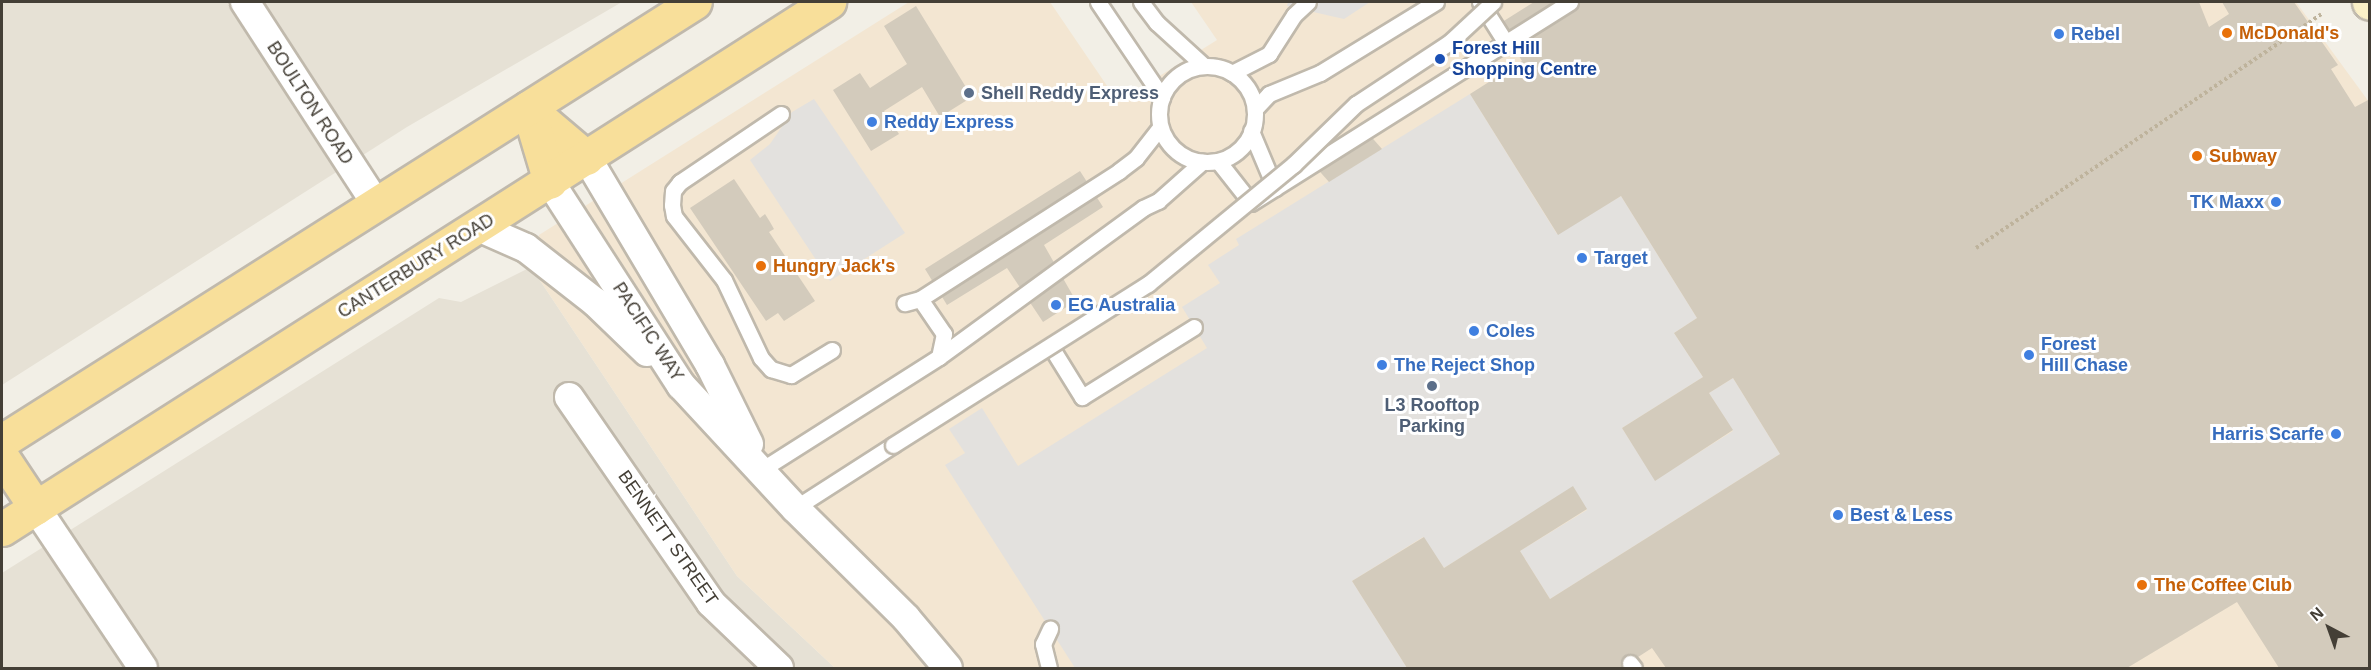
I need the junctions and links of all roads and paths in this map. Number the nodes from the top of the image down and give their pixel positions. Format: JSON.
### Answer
{"nodes":[{"id":1,"x":245,"y":2,"type":"edge"},
{"id":2,"x":695,"y":2,"type":"edge"},
{"id":3,"x":829,"y":2,"type":"edge"},
{"id":4,"x":1098,"y":2,"type":"edge"},
{"id":5,"x":1141,"y":2,"type":"edge"},
{"id":6,"x":1308,"y":2,"type":"edge"},
{"id":7,"x":1436,"y":2,"type":"edge"},
{"id":8,"x":1480,"y":2,"type":"edge"},
{"id":9,"x":1493,"y":2,"type":"edge"},
{"id":10,"x":1570,"y":2,"type":"edge"},
{"id":11,"x":2321,"y":14,"type":"dead end"},
{"id":12,"x":1506,"y":43,"type":"junction"},
{"id":13,"x":1203,"y":65,"type":"junction"},
{"id":14,"x":1232,"y":73,"type":"junction"},
{"id":15,"x":1162,"y":97,"type":"junction"},
{"id":16,"x":528,"y":108,"type":"junction"},
{"id":17,"x":1255,"y":108,"type":"junction"},
{"id":18,"x":781,"y":114,"type":"dead end"},
{"id":19,"x":1160,"y":127,"type":"junction"},
{"id":20,"x":1251,"y":131,"type":"junction"},
{"id":21,"x":587,"y":158,"type":"junction"},
{"id":22,"x":1218,"y":161,"type":"junction"},
{"id":23,"x":1202,"y":162,"type":"junction"},
{"id":24,"x":550,"y":182,"type":"junction"},
{"id":25,"x":1275,"y":188,"type":"junction"},
{"id":26,"x":376,"y":204,"type":"junction"},
{"id":27,"x":478,"y":227,"type":"junction"},
{"id":28,"x":1976,"y":248,"type":"dead end"},
{"id":29,"x":920,"y":298,"type":"junction"},
{"id":30,"x":904,"y":303,"type":"dead end"},
{"id":31,"x":1194,"y":327,"type":"dead end"},
{"id":32,"x":1051,"y":347,"type":"junction"},
{"id":33,"x":832,"y":350,"type":"dead end"},
{"id":34,"x":939,"y":357,"type":"junction"},
{"id":35,"x":681,"y":385,"type":"junction"},
{"id":36,"x":569,"y":397,"type":"dead end"},
{"id":37,"x":2,"y":441,"type":"edge"},
{"id":38,"x":2,"y":457,"type":"edge"},
{"id":39,"x":762,"y":470,"type":"junction"},
{"id":40,"x":36,"y":508,"type":"junction"},
{"id":41,"x":795,"y":508,"type":"junction"},
{"id":42,"x":2,"y":529,"type":"edge"},
{"id":43,"x":1050,"y":629,"type":"dead end"},
{"id":44,"x":143,"y":669,"type":"edge"},
{"id":45,"x":779,"y":669,"type":"edge"},
{"id":46,"x":948,"y":669,"type":"edge"},
{"id":47,"x":1049,"y":669,"type":"edge"}],
"edges":[{"from":1,"to":26,"type":"street","name":"BOULTON ROAD"},
{"from":2,"to":16,"type":"main road"},
{"from":3,"to":21,"type":"main road","name":"CANTERBURY ROAD"},
{"from":4,"to":15,"type":"lane"},
{"from":5,"to":13,"type":"lane"},
{"from":6,"to":14,"type":"lane"},
{"from":7,"to":17,"type":"lane"},
{"from":8,"to":12,"type":"lane"},
{"from":9,"to":32,"type":"lane","bridge":true},
{"from":10,"to":12,"type":"lane"},
{"from":11,"to":28,"type":"path"},
{"from":12,"to":25,"type":"lane"},
{"from":13,"to":14,"type":"lane"},
{"from":13,"to":15,"type":"lane"},
{"from":14,"to":17,"type":"lane"},
{"from":15,"to":19,"type":"lane"},
{"from":16,"to":21,"type":"main road"},
{"from":16,"to":24,"type":"main road"},
{"from":16,"to":26,"type":"main road"},
{"from":17,"to":20,"type":"lane"},
{"from":18,"to":33,"type":"lane"},
{"from":19,"to":23,"type":"lane"},
{"from":19,"to":29,"type":"lane"},
{"from":20,"to":22,"type":"lane"},
{"from":20,"to":25,"type":"lane"},
{"from":21,"to":24,"type":"main road","name":"CANTERBURY ROAD"},
{"from":21,"to":39,"type":"street","name":"PACIFIC WAY"},
{"from":22,"to":23,"type":"lane"},
{"from":22,"to":25,"type":"lane"},
{"from":23,"to":34,"type":"lane"},
{"from":24,"to":27,"type":"main road","name":"CANTERBURY ROAD"},
{"from":24,"to":35,"type":"street","name":"PACIFIC WAY"},
{"from":26,"to":37,"type":"main road"},
{"from":27,"to":35,"type":"street"},
{"from":27,"to":40,"type":"main road","name":"CANTERBURY ROAD"},
{"from":29,"to":30,"type":"lane"},
{"from":29,"to":34,"type":"lane"},
{"from":31,"to":32,"type":"lane"},
{"from":32,"to":41,"type":"lane","bridge":true},
{"from":34,"to":39,"type":"lane"},
{"from":35,"to":39,"type":"street","name":"PACIFIC WAY"},
{"from":36,"to":45,"type":"street","name":"BENNETT STREET"},
{"from":38,"to":40,"type":"main road"},
{"from":39,"to":41,"type":"street","name":"PACIFIC WAY"},
{"from":40,"to":42,"type":"main road","name":"CANTERBURY ROAD"},
{"from":40,"to":44,"type":"street"},
{"from":41,"to":46,"type":"street","name":"PACIFIC WAY"},
{"from":43,"to":47,"type":"lane"}]}
